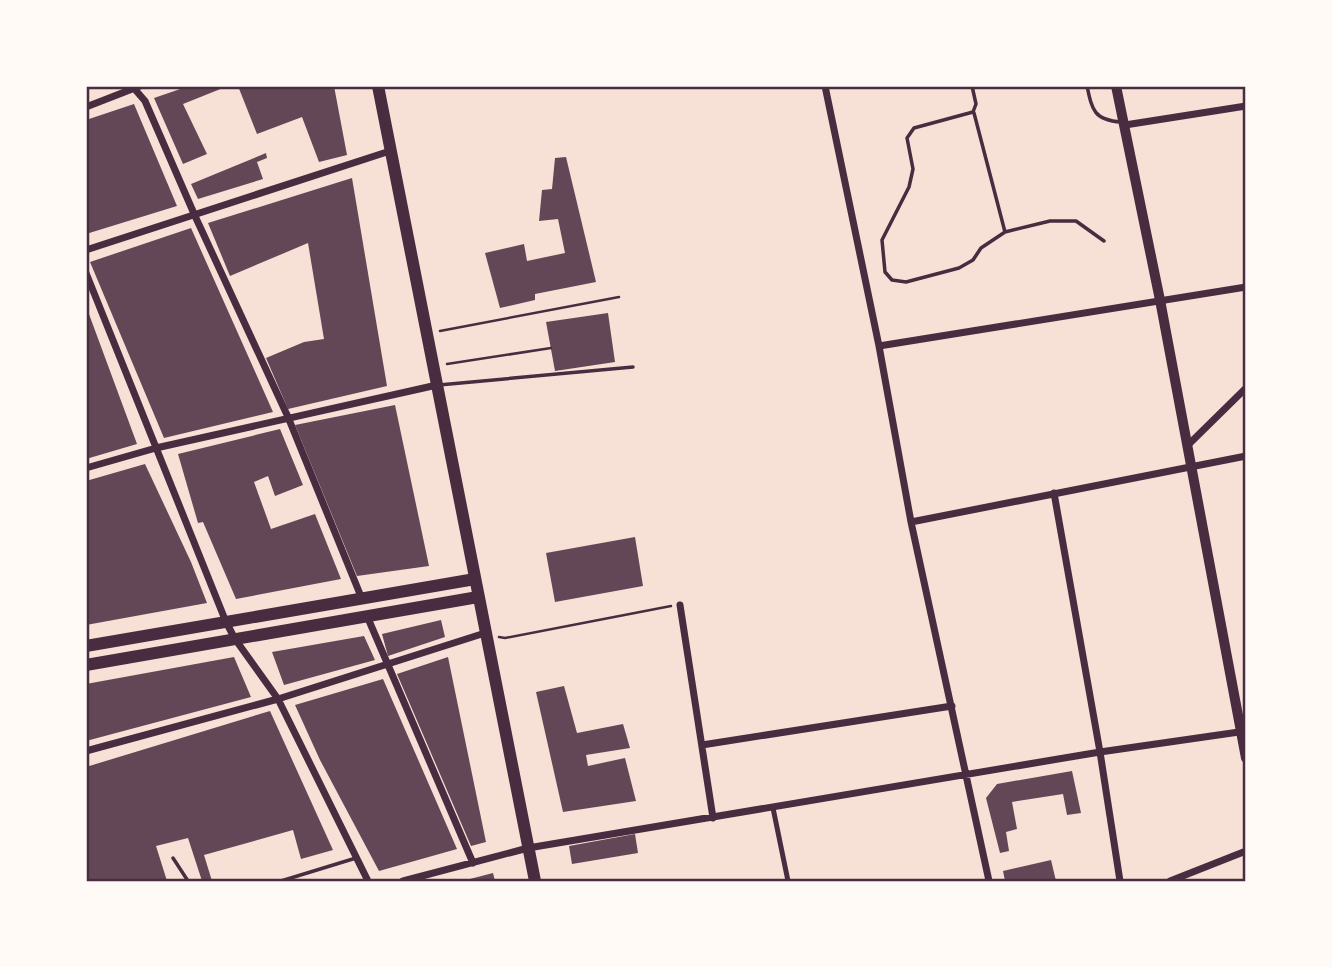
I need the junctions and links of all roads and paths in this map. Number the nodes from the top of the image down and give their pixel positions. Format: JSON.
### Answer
{"nodes":[{"id":1,"x":377,"y":86,"type":"edge"},
{"id":2,"x":825,"y":86,"type":"edge"},
{"id":3,"x":972,"y":86,"type":"edge"},
{"id":4,"x":1087,"y":86,"type":"edge"},
{"id":5,"x":1116,"y":86,"type":"edge"},
{"id":6,"x":135,"y":87,"type":"edge"},
{"id":7,"x":1246,"y":106,"type":"edge"},
{"id":8,"x":86,"y":107,"type":"edge"},
{"id":9,"x":974,"y":112,"type":"junction"},
{"id":10,"x":1124,"y":124,"type":"junction"},
{"id":11,"x":390,"y":152,"type":"junction"},
{"id":12,"x":195,"y":216,"type":"junction"},
{"id":13,"x":1005,"y":232,"type":"junction"},
{"id":14,"x":1104,"y":241,"type":"dead end"},
{"id":15,"x":86,"y":250,"type":"edge"},
{"id":16,"x":86,"y":273,"type":"edge"},
{"id":17,"x":1246,"y":287,"type":"edge"},
{"id":18,"x":619,"y":297,"type":"dead end"},
{"id":19,"x":1160,"y":300,"type":"junction"},
{"id":20,"x":426,"y":333,"type":"junction"},
{"id":21,"x":878,"y":346,"type":"junction"},
{"id":22,"x":551,"y":348,"type":"dead end"},
{"id":23,"x":433,"y":366,"type":"junction"},
{"id":24,"x":633,"y":367,"type":"dead end"},
{"id":25,"x":437,"y":385,"type":"junction"},
{"id":26,"x":1246,"y":388,"type":"edge"},
{"id":27,"x":288,"y":417,"type":"junction"},
{"id":28,"x":1187,"y":446,"type":"junction"},
{"id":29,"x":156,"y":448,"type":"junction"},
{"id":30,"x":1246,"y":456,"type":"edge"},
{"id":31,"x":1191,"y":467,"type":"junction"},
{"id":32,"x":86,"y":468,"type":"edge"},
{"id":33,"x":1054,"y":493,"type":"junction"},
{"id":34,"x":911,"y":522,"type":"junction"},
{"id":35,"x":475,"y":579,"type":"junction"},
{"id":36,"x":478,"y":597,"type":"junction"},
{"id":37,"x":362,"y":599,"type":"junction"},
{"id":38,"x":680,"y":605,"type":"joint"},
{"id":39,"x":367,"y":616,"type":"junction"},
{"id":40,"x":226,"y":622,"type":"junction"},
{"id":41,"x":485,"y":633,"type":"junction"},
{"id":42,"x":235,"y":639,"type":"junction"},
{"id":43,"x":86,"y":646,"type":"edge"},
{"id":44,"x":387,"y":664,"type":"junction"},
{"id":45,"x":86,"y":665,"type":"edge"},
{"id":46,"x":278,"y":699,"type":"junction"},
{"id":47,"x":952,"y":706,"type":"junction"},
{"id":48,"x":1244,"y":732,"type":"edge"},
{"id":49,"x":702,"y":745,"type":"junction"},
{"id":50,"x":86,"y":751,"type":"edge"},
{"id":51,"x":1100,"y":752,"type":"junction"},
{"id":52,"x":1246,"y":758,"type":"edge"},
{"id":53,"x":965,"y":776,"type":"junction"},
{"id":54,"x":773,"y":808,"type":"junction"},
{"id":55,"x":713,"y":818,"type":"junction"},
{"id":56,"x":528,"y":848,"type":"junction"},
{"id":57,"x":1246,"y":851,"type":"edge"},
{"id":58,"x":173,"y":858,"type":"dead end"},
{"id":59,"x":356,"y":858,"type":"junction"},
{"id":60,"x":473,"y":863,"type":"junction"},
{"id":61,"x":188,"y":881,"type":"edge"},
{"id":62,"x":281,"y":881,"type":"edge"},
{"id":63,"x":368,"y":881,"type":"edge"},
{"id":64,"x":403,"y":881,"type":"edge"},
{"id":65,"x":535,"y":881,"type":"edge"},
{"id":66,"x":789,"y":881,"type":"edge"},
{"id":67,"x":989,"y":881,"type":"edge"},
{"id":68,"x":1119,"y":881,"type":"edge"},
{"id":69,"x":1170,"y":881,"type":"edge"}],
"edges":[{"from":1,"to":11,"type":"main road"},
{"from":2,"to":21,"type":"street"},
{"from":3,"to":9,"type":"lane"},
{"from":4,"to":10,"type":"lane"},
{"from":5,"to":10,"type":"street"},
{"from":6,"to":8,"type":"street"},
{"from":6,"to":12,"type":"street"},
{"from":7,"to":10,"type":"street"},
{"from":9,"to":13,"type":"lane"},
{"from":9,"to":13,"type":"lane"},
{"from":10,"to":19,"type":"street"},
{"from":11,"to":12,"type":"street"},
{"from":11,"to":20,"type":"main road"},
{"from":12,"to":15,"type":"street"},
{"from":12,"to":27,"type":"street"},
{"from":13,"to":14,"type":"lane"},
{"from":16,"to":29,"type":"street"},
{"from":17,"to":19,"type":"street"},
{"from":18,"to":20,"type":"path"},
{"from":19,"to":21,"type":"street"},
{"from":19,"to":28,"type":"street"},
{"from":20,"to":23,"type":"main road"},
{"from":21,"to":34,"type":"street"},
{"from":22,"to":23,"type":"path"},
{"from":23,"to":25,"type":"main road"},
{"from":24,"to":25,"type":"lane"},
{"from":25,"to":27,"type":"street"},
{"from":25,"to":35,"type":"main road"},
{"from":26,"to":28,"type":"street"},
{"from":27,"to":29,"type":"street"},
{"from":27,"to":37,"type":"street"},
{"from":28,"to":31,"type":"street"},
{"from":29,"to":32,"type":"street"},
{"from":29,"to":40,"type":"street"},
{"from":30,"to":31,"type":"street"},
{"from":31,"to":33,"type":"street"},
{"from":31,"to":48,"type":"street"},
{"from":33,"to":34,"type":"street"},
{"from":33,"to":51,"type":"street"},
{"from":34,"to":47,"type":"street"},
{"from":35,"to":36,"type":"main road"},
{"from":35,"to":37,"type":"main road"},
{"from":36,"to":39,"type":"main road"},
{"from":36,"to":41,"type":"main road"},
{"from":37,"to":40,"type":"main road"},
{"from":38,"to":41,"type":"path"},
{"from":38,"to":49,"type":"street"},
{"from":39,"to":42,"type":"main road"},
{"from":39,"to":44,"type":"street"},
{"from":40,"to":42,"type":"street"},
{"from":40,"to":43,"type":"main road"},
{"from":41,"to":44,"type":"street"},
{"from":41,"to":56,"type":"main road"},
{"from":42,"to":45,"type":"main road"},
{"from":42,"to":46,"type":"street"},
{"from":44,"to":46,"type":"street"},
{"from":44,"to":60,"type":"street"},
{"from":46,"to":50,"type":"street"},
{"from":46,"to":59,"type":"street"},
{"from":47,"to":49,"type":"street"},
{"from":47,"to":53,"type":"street"},
{"from":48,"to":51,"type":"street"},
{"from":48,"to":52,"type":"street"},
{"from":49,"to":55,"type":"street"},
{"from":51,"to":53,"type":"street"},
{"from":51,"to":68,"type":"street"},
{"from":53,"to":54,"type":"street"},
{"from":53,"to":67,"type":"street"},
{"from":54,"to":55,"type":"street"},
{"from":54,"to":66,"type":"street"},
{"from":55,"to":56,"type":"street"},
{"from":56,"to":60,"type":"street"},
{"from":56,"to":65,"type":"main road"},
{"from":57,"to":69,"type":"street"},
{"from":58,"to":61,"type":"lane"},
{"from":59,"to":62,"type":"lane"},
{"from":59,"to":63,"type":"street"},
{"from":60,"to":64,"type":"street"}]}
